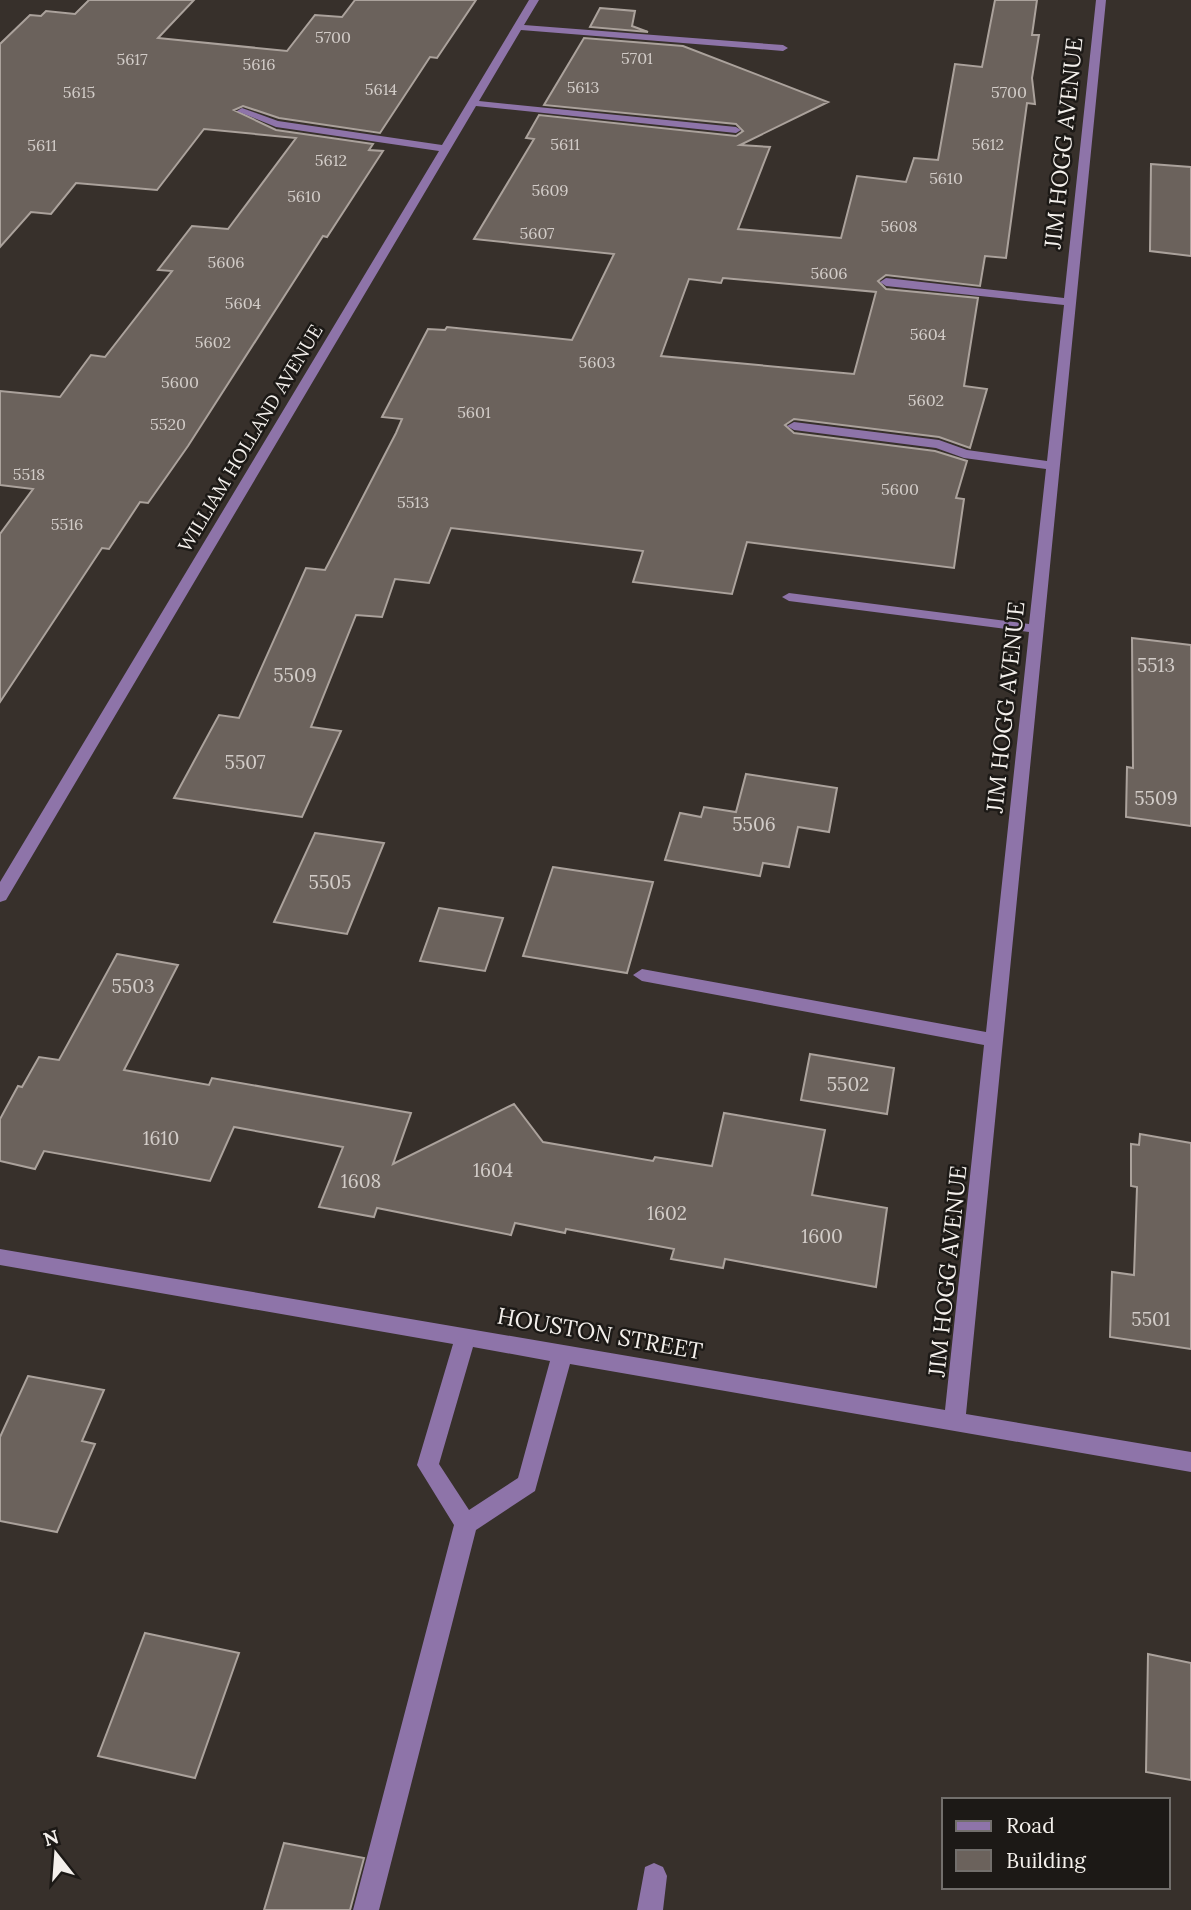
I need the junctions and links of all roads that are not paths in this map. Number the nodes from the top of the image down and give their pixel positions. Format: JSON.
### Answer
{"nodes":[{"id":1,"x":534,"y":0,"type":"edge"},
{"id":2,"x":1101,"y":0,"type":"edge"},
{"id":3,"x":517,"y":27,"type":"junction"},
{"id":4,"x":783,"y":48,"type":"dead end"},
{"id":5,"x":472,"y":103,"type":"junction"},
{"id":6,"x":242,"y":111,"type":"dead end"},
{"id":7,"x":736,"y":130,"type":"dead end"},
{"id":8,"x":445,"y":149,"type":"junction"},
{"id":9,"x":886,"y":282,"type":"dead end"},
{"id":10,"x":1070,"y":302,"type":"junction"},
{"id":11,"x":794,"y":426,"type":"dead end"},
{"id":12,"x":1053,"y":466,"type":"junction"},
{"id":13,"x":789,"y":597,"type":"dead end"},
{"id":14,"x":1036,"y":629,"type":"junction"},
{"id":15,"x":0,"y":896,"type":"edge"},
{"id":16,"x":642,"y":975,"type":"dead end"},
{"id":17,"x":994,"y":1040,"type":"junction"},
{"id":18,"x":0,"y":1257,"type":"edge"},
{"id":19,"x":466,"y":1336,"type":"junction"},
{"id":20,"x":562,"y":1353,"type":"junction"},
{"id":21,"x":955,"y":1419,"type":"junction"},
{"id":22,"x":1191,"y":1462,"type":"edge"},
{"id":23,"x":466,"y":1524,"type":"junction"},
{"id":24,"x":654,"y":1876,"type":"dead end"},
{"id":25,"x":366,"y":1910,"type":"edge"},
{"id":26,"x":650,"y":1910,"type":"edge"}],
"edges":[{"from":1,"to":3,"type":"street","name":"WILLIAM HOLLAND AVENUE"},
{"from":2,"to":10,"type":"street","name":"JIM HOGG AVENUE"},
{"from":3,"to":4,"type":"street"},
{"from":3,"to":5,"type":"street","name":"WILLIAM HOLLAND AVENUE"},
{"from":5,"to":7,"type":"street"},
{"from":5,"to":8,"type":"street","name":"WILLIAM HOLLAND AVENUE"},
{"from":6,"to":8,"type":"street"},
{"from":8,"to":15,"type":"street","name":"WILLIAM HOLLAND AVENUE"},
{"from":9,"to":10,"type":"street"},
{"from":10,"to":12,"type":"street","name":"JIM HOGG AVENUE"},
{"from":11,"to":12,"type":"street"},
{"from":12,"to":14,"type":"street","name":"JIM HOGG AVENUE"},
{"from":13,"to":14,"type":"street"},
{"from":14,"to":17,"type":"street","name":"JIM HOGG AVENUE"},
{"from":16,"to":17,"type":"street"},
{"from":17,"to":21,"type":"street","name":"JIM HOGG AVENUE"},
{"from":18,"to":19,"type":"street","name":"HOUSTON STREET"},
{"from":19,"to":20,"type":"street","name":"HOUSTON STREET"},
{"from":19,"to":23,"type":"street"},
{"from":20,"to":21,"type":"street","name":"HOUSTON STREET"},
{"from":20,"to":23,"type":"street"},
{"from":21,"to":22,"type":"street","name":"HOUSTON STREET"},
{"from":23,"to":25,"type":"street"},
{"from":24,"to":26,"type":"street"}]}
